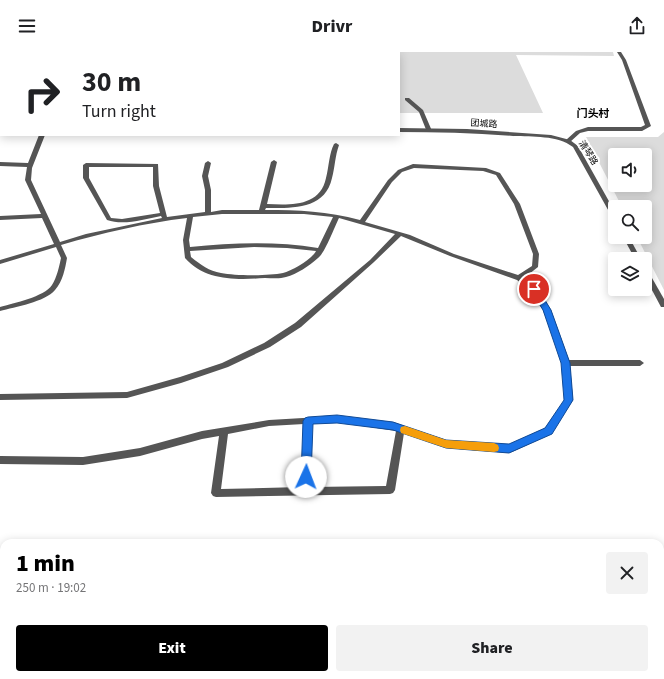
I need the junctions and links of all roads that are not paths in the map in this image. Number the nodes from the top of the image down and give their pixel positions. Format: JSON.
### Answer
{"nodes":[{"id":1,"x":619,"y":52,"type":"edge"},
{"id":2,"x":407,"y":98,"type":"dead end"},
{"id":3,"x":400,"y":130,"type":"edge"},
{"id":4,"x":429,"y":131,"type":"junction"},
{"id":5,"x":42,"y":136,"type":"edge"},
{"id":6,"x":568,"y":140,"type":"junction"},
{"id":7,"x":336,"y":145,"type":"dead end"},
{"id":8,"x":274,"y":162,"type":"dead end"},
{"id":9,"x":208,"y":163,"type":"dead end"},
{"id":10,"x":0,"y":164,"type":"edge"},
{"id":11,"x":30,"y":165,"type":"junction"},
{"id":12,"x":608,"y":205,"type":"edge"},
{"id":13,"x":263,"y":209,"type":"junction"},
{"id":14,"x":208,"y":214,"type":"junction"},
{"id":15,"x":44,"y":216,"type":"junction"},
{"id":16,"x":337,"y":216,"type":"junction"},
{"id":17,"x":164,"y":217,"type":"junction"},
{"id":18,"x":190,"y":217,"type":"junction"},
{"id":19,"x":0,"y":218,"type":"edge"},
{"id":20,"x":360,"y":223,"type":"junction"},
{"id":21,"x":399,"y":234,"type":"junction"},
{"id":22,"x":58,"y":244,"type":"junction"},
{"id":23,"x":187,"y":250,"type":"junction"},
{"id":24,"x":321,"y":250,"type":"junction"},
{"id":25,"x":0,"y":262,"type":"edge"},
{"id":26,"x":519,"y":278,"type":"junction"},
{"id":27,"x":652,"y":284,"type":"edge"},
{"id":28,"x":664,"y":305,"type":"edge"},
{"id":29,"x":0,"y":309,"type":"edge"},
{"id":30,"x":566,"y":363,"type":"junction"},
{"id":31,"x":640,"y":363,"type":"dead end"},
{"id":32,"x":0,"y":397,"type":"edge"},
{"id":33,"x":308,"y":421,"type":"junction"},
{"id":34,"x":401,"y":428,"type":"junction"},
{"id":35,"x":224,"y":431,"type":"junction"},
{"id":36,"x":0,"y":460,"type":"edge"},
{"id":37,"x":306,"y":491,"type":"junction"}],
"edges":[{"from":1,"to":6,"type":"street"},
{"from":2,"to":4,"type":"street"},
{"from":3,"to":4,"type":"street","name":"团城路"},
{"from":4,"to":6,"type":"street","name":"团城路"},
{"from":5,"to":11,"type":"street"},
{"from":6,"to":12,"type":"street","name":"清琴路"},
{"from":7,"to":13,"type":"street"},
{"from":8,"to":13,"type":"street"},
{"from":9,"to":14,"type":"street"},
{"from":10,"to":11,"type":"street"},
{"from":11,"to":15,"type":"street"},
{"from":13,"to":14,"type":"street"},
{"from":13,"to":16,"type":"street"},
{"from":14,"to":18,"type":"street"},
{"from":15,"to":19,"type":"street"},
{"from":15,"to":22,"type":"street"},
{"from":16,"to":20,"type":"street"},
{"from":16,"to":24,"type":"street"},
{"from":17,"to":17,"type":"street"},
{"from":17,"to":18,"type":"street"},
{"from":17,"to":22,"type":"street"},
{"from":18,"to":23,"type":"street"},
{"from":20,"to":21,"type":"street"},
{"from":20,"to":26,"type":"street"},
{"from":21,"to":26,"type":"street"},
{"from":21,"to":32,"type":"street"},
{"from":22,"to":25,"type":"street"},
{"from":22,"to":29,"type":"street"},
{"from":23,"to":24,"type":"street"},
{"from":23,"to":24,"type":"street"},
{"from":26,"to":30,"type":"street"},
{"from":27,"to":28,"type":"street"},
{"from":30,"to":31,"type":"street"},
{"from":30,"to":34,"type":"street"},
{"from":33,"to":34,"type":"street"},
{"from":33,"to":35,"type":"street"},
{"from":33,"to":37,"type":"street"},
{"from":34,"to":37,"type":"street"},
{"from":35,"to":36,"type":"street"},
{"from":35,"to":37,"type":"street"}]}
